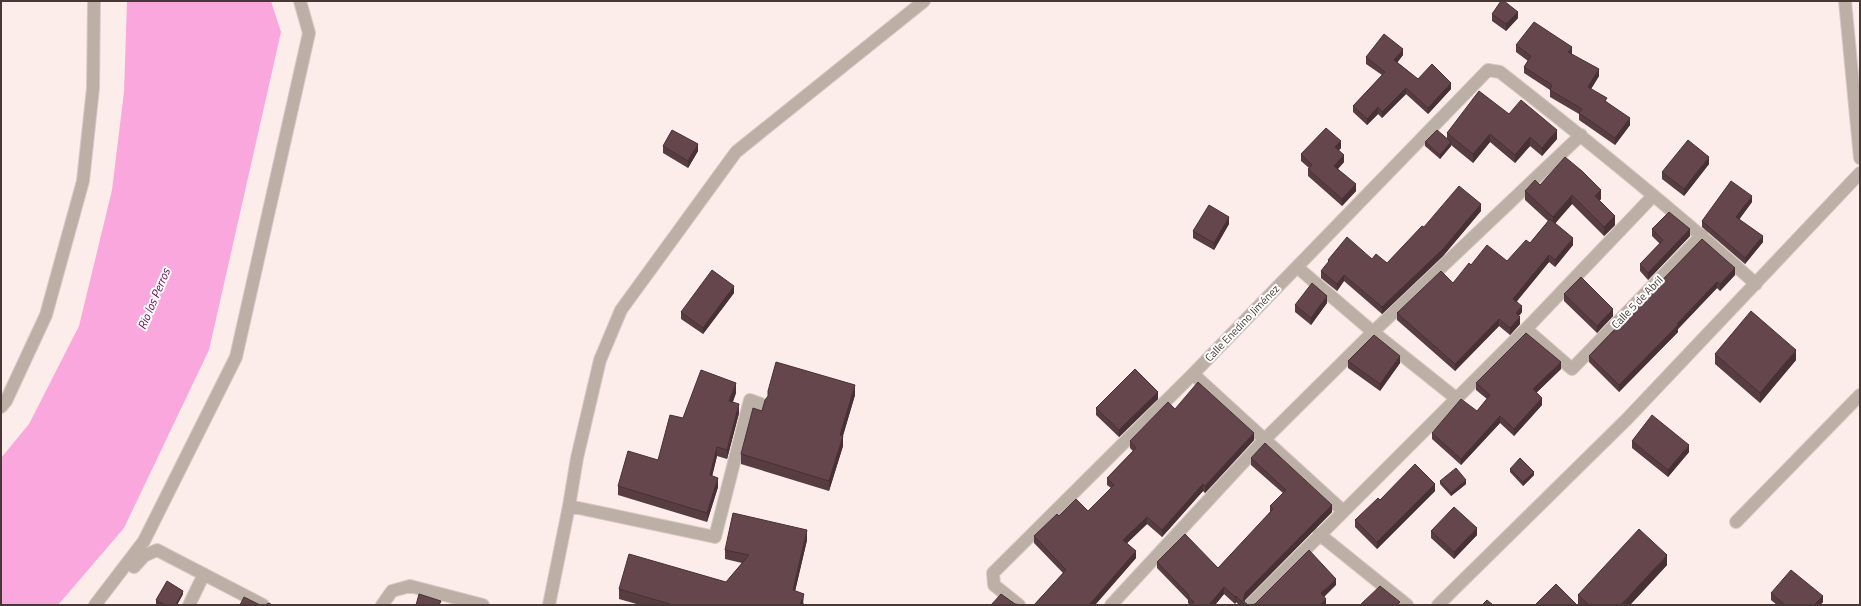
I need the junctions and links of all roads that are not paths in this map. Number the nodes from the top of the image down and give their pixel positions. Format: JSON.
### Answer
{"nodes":[{"id":1,"x":94,"y":1,"type":"edge"},
{"id":2,"x":300,"y":1,"type":"edge"},
{"id":3,"x":924,"y":1,"type":"edge"},
{"id":4,"x":1846,"y":1,"type":"edge"},
{"id":5,"x":1581,"y":135,"type":"junction"},
{"id":6,"x":1860,"y":158,"type":"edge"},
{"id":7,"x":1860,"y":173,"type":"edge"},
{"id":8,"x":1653,"y":196,"type":"junction"},
{"id":9,"x":1702,"y":235,"type":"junction"},
{"id":10,"x":1297,"y":267,"type":"junction"},
{"id":11,"x":1756,"y":284,"type":"junction"},
{"id":12,"x":1526,"y":329,"type":"junction"},
{"id":13,"x":1373,"y":332,"type":"junction"},
{"id":14,"x":1193,"y":374,"type":"junction"},
{"id":15,"x":1860,"y":394,"type":"edge"},
{"id":16,"x":1457,"y":398,"type":"junction"},
{"id":17,"x":761,"y":404,"type":"dead end"},
{"id":18,"x":1,"y":407,"type":"edge"},
{"id":19,"x":1265,"y":440,"type":"junction"},
{"id":20,"x":570,"y":506,"type":"junction"},
{"id":21,"x":1343,"y":511,"type":"junction"},
{"id":22,"x":1736,"y":522,"type":"dead end"},
{"id":23,"x":1320,"y":534,"type":"junction"},
{"id":24,"x":204,"y":574,"type":"junction"},
{"id":25,"x":96,"y":605,"type":"edge"},
{"id":26,"x":102,"y":605,"type":"edge"},
{"id":27,"x":189,"y":605,"type":"edge"},
{"id":28,"x":263,"y":605,"type":"edge"},
{"id":29,"x":382,"y":605,"type":"edge"},
{"id":30,"x":483,"y":605,"type":"edge"},
{"id":31,"x":549,"y":605,"type":"edge"},
{"id":32,"x":1019,"y":605,"type":"edge"},
{"id":33,"x":1111,"y":605,"type":"edge"},
{"id":34,"x":1250,"y":605,"type":"edge"},
{"id":35,"x":1407,"y":605,"type":"edge"},
{"id":36,"x":1438,"y":605,"type":"edge"}],
"edges":[{"from":1,"to":18,"type":"street"},
{"from":2,"to":25,"type":"street"},
{"from":3,"to":20,"type":"street"},
{"from":4,"to":6,"type":"street"},
{"from":5,"to":8,"type":"street"},
{"from":5,"to":10,"type":"street","name":"Calle Enedino Jiménez"},
{"from":5,"to":13,"type":"street"},
{"from":7,"to":11,"type":"street"},
{"from":8,"to":9,"type":"street"},
{"from":8,"to":12,"type":"street"},
{"from":9,"to":11,"type":"street"},
{"from":9,"to":12,"type":"street","name":"Calle 5 de Abril"},
{"from":10,"to":13,"type":"street"},
{"from":10,"to":14,"type":"street","name":"Calle Enedino Jiménez"},
{"from":11,"to":36,"type":"street"},
{"from":12,"to":16,"type":"street"},
{"from":13,"to":16,"type":"street"},
{"from":13,"to":19,"type":"street"},
{"from":14,"to":19,"type":"street"},
{"from":14,"to":32,"type":"street","name":"Calle Enedino Jiménez"},
{"from":15,"to":22,"type":"street"},
{"from":16,"to":21,"type":"street"},
{"from":17,"to":20,"type":"street"},
{"from":19,"to":21,"type":"street"},
{"from":19,"to":33,"type":"street"},
{"from":20,"to":31,"type":"street"},
{"from":21,"to":23,"type":"street"},
{"from":23,"to":34,"type":"street"},
{"from":23,"to":35,"type":"street"},
{"from":24,"to":26,"type":"street"},
{"from":24,"to":27,"type":"street"},
{"from":24,"to":28,"type":"street"},
{"from":29,"to":30,"type":"street"}]}
